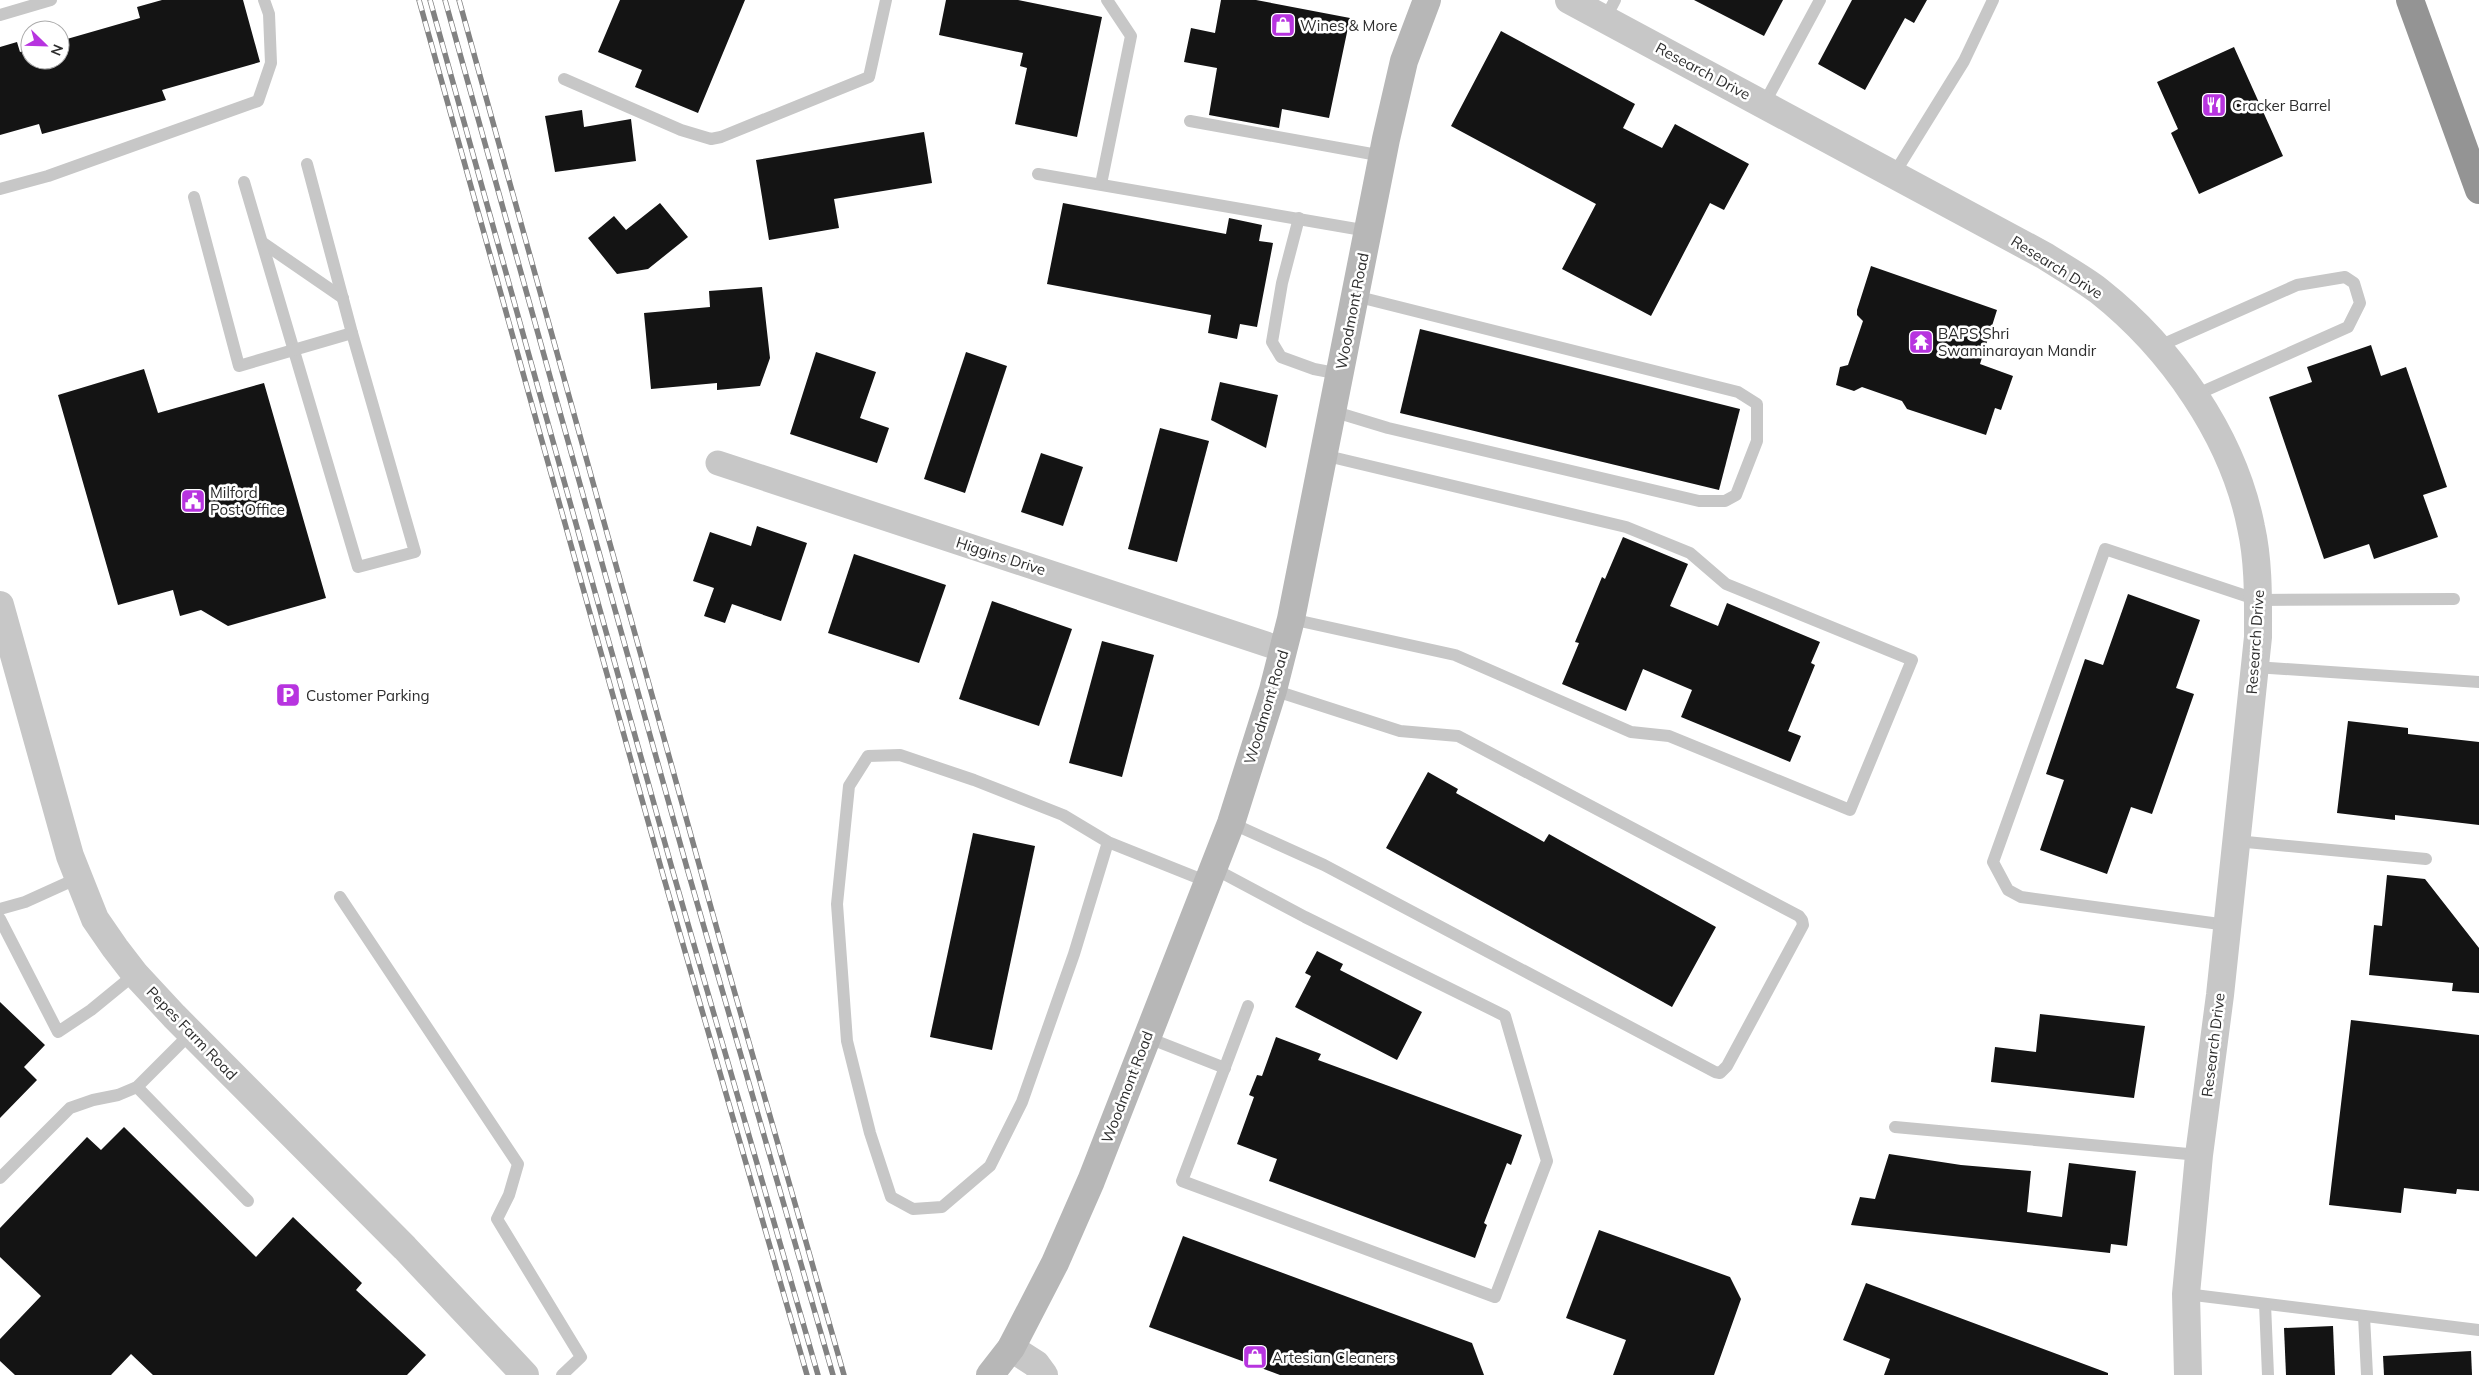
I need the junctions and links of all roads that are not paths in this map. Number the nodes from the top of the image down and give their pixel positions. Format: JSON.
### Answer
{"nodes":[{"id":1,"x":51,"y":0,"type":"edge"},
{"id":2,"x":264,"y":0,"type":"edge"},
{"id":3,"x":886,"y":0,"type":"edge"},
{"id":4,"x":1107,"y":0,"type":"edge"},
{"id":5,"x":1427,"y":0,"type":"edge"},
{"id":6,"x":1569,"y":0,"type":"edge"},
{"id":7,"x":1820,"y":0,"type":"edge"},
{"id":8,"x":1993,"y":0,"type":"edge"},
{"id":9,"x":2410,"y":0,"type":"edge"},
{"id":10,"x":1610,"y":10,"type":"edge"},
{"id":11,"x":0,"y":15,"type":"edge"},
{"id":12,"x":564,"y":79,"type":"dead end"},
{"id":13,"x":1764,"y":104,"type":"junction"},
{"id":14,"x":1190,"y":120,"type":"dead end"},
{"id":15,"x":1383,"y":156,"type":"junction"},
{"id":16,"x":307,"y":164,"type":"dead end"},
{"id":17,"x":1038,"y":174,"type":"dead end"},
{"id":18,"x":1894,"y":174,"type":"junction"},
{"id":19,"x":244,"y":182,"type":"dead end"},
{"id":20,"x":1101,"y":184,"type":"junction"},
{"id":21,"x":0,"y":189,"type":"edge"},
{"id":22,"x":2479,"y":190,"type":"edge"},
{"id":23,"x":194,"y":197,"type":"dead end"},
{"id":24,"x":1299,"y":218,"type":"junction"},
{"id":25,"x":1368,"y":231,"type":"junction"},
{"id":26,"x":263,"y":243,"type":"junction"},
{"id":27,"x":1355,"y":296,"type":"junction"},
{"id":28,"x":342,"y":298,"type":"junction"},
{"id":29,"x":352,"y":333,"type":"junction"},
{"id":30,"x":2157,"y":347,"type":"junction"},
{"id":31,"x":295,"y":350,"type":"junction"},
{"id":32,"x":1340,"y":374,"type":"junction"},
{"id":33,"x":2193,"y":396,"type":"junction"},
{"id":34,"x":1332,"y":411,"type":"junction"},
{"id":35,"x":1323,"y":455,"type":"junction"},
{"id":36,"x":718,"y":462,"type":"dead end"},
{"id":37,"x":2454,"y":599,"type":"dead end"},
{"id":38,"x":2258,"y":600,"type":"junction"},
{"id":39,"x":0,"y":605,"type":"edge"},
{"id":40,"x":1291,"y":619,"type":"junction"},
{"id":41,"x":1284,"y":650,"type":"junction"},
{"id":42,"x":2255,"y":667,"type":"junction"},
{"id":43,"x":2479,"y":682,"type":"edge"},
{"id":44,"x":1273,"y":690,"type":"junction"},
{"id":45,"x":1231,"y":823,"type":"junction"},
{"id":46,"x":2236,"y":841,"type":"junction"},
{"id":47,"x":1108,"y":842,"type":"junction"},
{"id":48,"x":2426,"y":859,"type":"dead end"},
{"id":49,"x":1211,"y":875,"type":"junction"},
{"id":50,"x":78,"y":878,"type":"junction"},
{"id":51,"x":340,"y":897,"type":"dead end"},
{"id":52,"x":0,"y":909,"type":"edge"},
{"id":53,"x":0,"y":919,"type":"edge"},
{"id":54,"x":2227,"y":925,"type":"junction"},
{"id":55,"x":135,"y":974,"type":"junction"},
{"id":56,"x":1248,"y":1006,"type":"dead end"},
{"id":57,"x":191,"y":1033,"type":"junction"},
{"id":58,"x":1146,"y":1037,"type":"junction"},
{"id":59,"x":1225,"y":1068,"type":"junction"},
{"id":60,"x":137,"y":1088,"type":"junction"},
{"id":61,"x":1896,"y":1127,"type":"dead end"},
{"id":62,"x":2199,"y":1156,"type":"junction"},
{"id":63,"x":0,"y":1178,"type":"edge"},
{"id":64,"x":248,"y":1201,"type":"dead end"},
{"id":65,"x":2186,"y":1294,"type":"junction"},
{"id":66,"x":2265,"y":1304,"type":"junction"},
{"id":67,"x":2364,"y":1316,"type":"junction"},
{"id":68,"x":2479,"y":1330,"type":"edge"},
{"id":69,"x":1011,"y":1348,"type":"junction"},
{"id":70,"x":525,"y":1375,"type":"edge"},
{"id":71,"x":562,"y":1375,"type":"edge"},
{"id":72,"x":990,"y":1375,"type":"edge"},
{"id":73,"x":1044,"y":1375,"type":"edge"},
{"id":74,"x":2188,"y":1375,"type":"edge"},
{"id":75,"x":2268,"y":1375,"type":"edge"},
{"id":76,"x":2367,"y":1375,"type":"edge"}],
"edges":[{"from":1,"to":11,"type":"lane"},
{"from":2,"to":21,"type":"lane"},
{"from":3,"to":12,"type":"lane"},
{"from":4,"to":20,"type":"lane"},
{"from":5,"to":15,"type":"main road","name":"Woodmont Road"},
{"from":6,"to":10,"type":"street","name":"Research Drive"},
{"from":7,"to":13,"type":"lane"},
{"from":8,"to":18,"type":"lane"},
{"from":9,"to":22,"type":"highway"},
{"from":10,"to":13,"type":"street","name":"Research Drive"},
{"from":13,"to":18,"type":"street","name":"Research Drive"},
{"from":14,"to":15,"type":"lane"},
{"from":15,"to":25,"type":"main road","name":"Woodmont Road"},
{"from":16,"to":28,"type":"lane"},
{"from":17,"to":20,"type":"lane"},
{"from":18,"to":30,"type":"street","name":"Research Drive"},
{"from":19,"to":26,"type":"lane"},
{"from":20,"to":24,"type":"lane"},
{"from":23,"to":31,"type":"lane"},
{"from":24,"to":25,"type":"lane"},
{"from":24,"to":32,"type":"lane"},
{"from":25,"to":27,"type":"main road","name":"Woodmont Road"},
{"from":26,"to":28,"type":"lane"},
{"from":26,"to":31,"type":"lane"},
{"from":27,"to":32,"type":"main road","name":"Woodmont Road"},
{"from":27,"to":34,"type":"lane"},
{"from":28,"to":29,"type":"lane"},
{"from":29,"to":31,"type":"lane"},
{"from":29,"to":31,"type":"lane"},
{"from":30,"to":33,"type":"street","name":"Research Drive"},
{"from":30,"to":33,"type":"lane"},
{"from":32,"to":34,"type":"main road","name":"Woodmont Road"},
{"from":33,"to":38,"type":"street","name":"Research Drive"},
{"from":34,"to":35,"type":"main road","name":"Woodmont Road"},
{"from":35,"to":40,"type":"main road","name":"Woodmont Road"},
{"from":35,"to":40,"type":"lane"},
{"from":36,"to":41,"type":"street","name":"Higgins Drive"},
{"from":37,"to":38,"type":"lane"},
{"from":38,"to":42,"type":"street","name":"Research Drive"},
{"from":38,"to":54,"type":"lane"},
{"from":39,"to":50,"type":"street","name":"Pepes Farm Road"},
{"from":40,"to":41,"type":"main road","name":"Woodmont Road"},
{"from":41,"to":44,"type":"main road","name":"Woodmont Road"},
{"from":42,"to":43,"type":"lane"},
{"from":42,"to":46,"type":"street","name":"Research Drive"},
{"from":44,"to":45,"type":"main road","name":"Woodmont Road"},
{"from":44,"to":45,"type":"lane"},
{"from":45,"to":49,"type":"main road","name":"Woodmont Road"},
{"from":46,"to":48,"type":"lane"},
{"from":46,"to":54,"type":"street","name":"Research Drive"},
{"from":47,"to":47,"type":"lane"},
{"from":47,"to":49,"type":"lane"},
{"from":49,"to":58,"type":"main road","name":"Woodmont Road"},
{"from":49,"to":59,"type":"lane"},
{"from":50,"to":52,"type":"lane"},
{"from":50,"to":55,"type":"street","name":"Pepes Farm Road"},
{"from":51,"to":71,"type":"lane"},
{"from":53,"to":55,"type":"lane"},
{"from":54,"to":62,"type":"street","name":"Research Drive"},
{"from":55,"to":57,"type":"street","name":"Pepes Farm Road"},
{"from":56,"to":59,"type":"lane"},
{"from":57,"to":60,"type":"lane"},
{"from":57,"to":70,"type":"street","name":"Pepes Farm Road"},
{"from":58,"to":59,"type":"lane"},
{"from":58,"to":69,"type":"main road","name":"Woodmont Road"},
{"from":60,"to":63,"type":"lane"},
{"from":60,"to":64,"type":"lane"},
{"from":61,"to":62,"type":"lane"},
{"from":62,"to":65,"type":"street","name":"Research Drive"},
{"from":65,"to":66,"type":"lane"},
{"from":65,"to":74,"type":"street","name":"Research Drive"},
{"from":66,"to":67,"type":"lane"},
{"from":66,"to":75,"type":"lane"},
{"from":67,"to":68,"type":"lane"},
{"from":67,"to":76,"type":"lane"},
{"from":69,"to":72,"type":"main road","name":"Woodmont Road"},
{"from":69,"to":73,"type":"street"}]}
